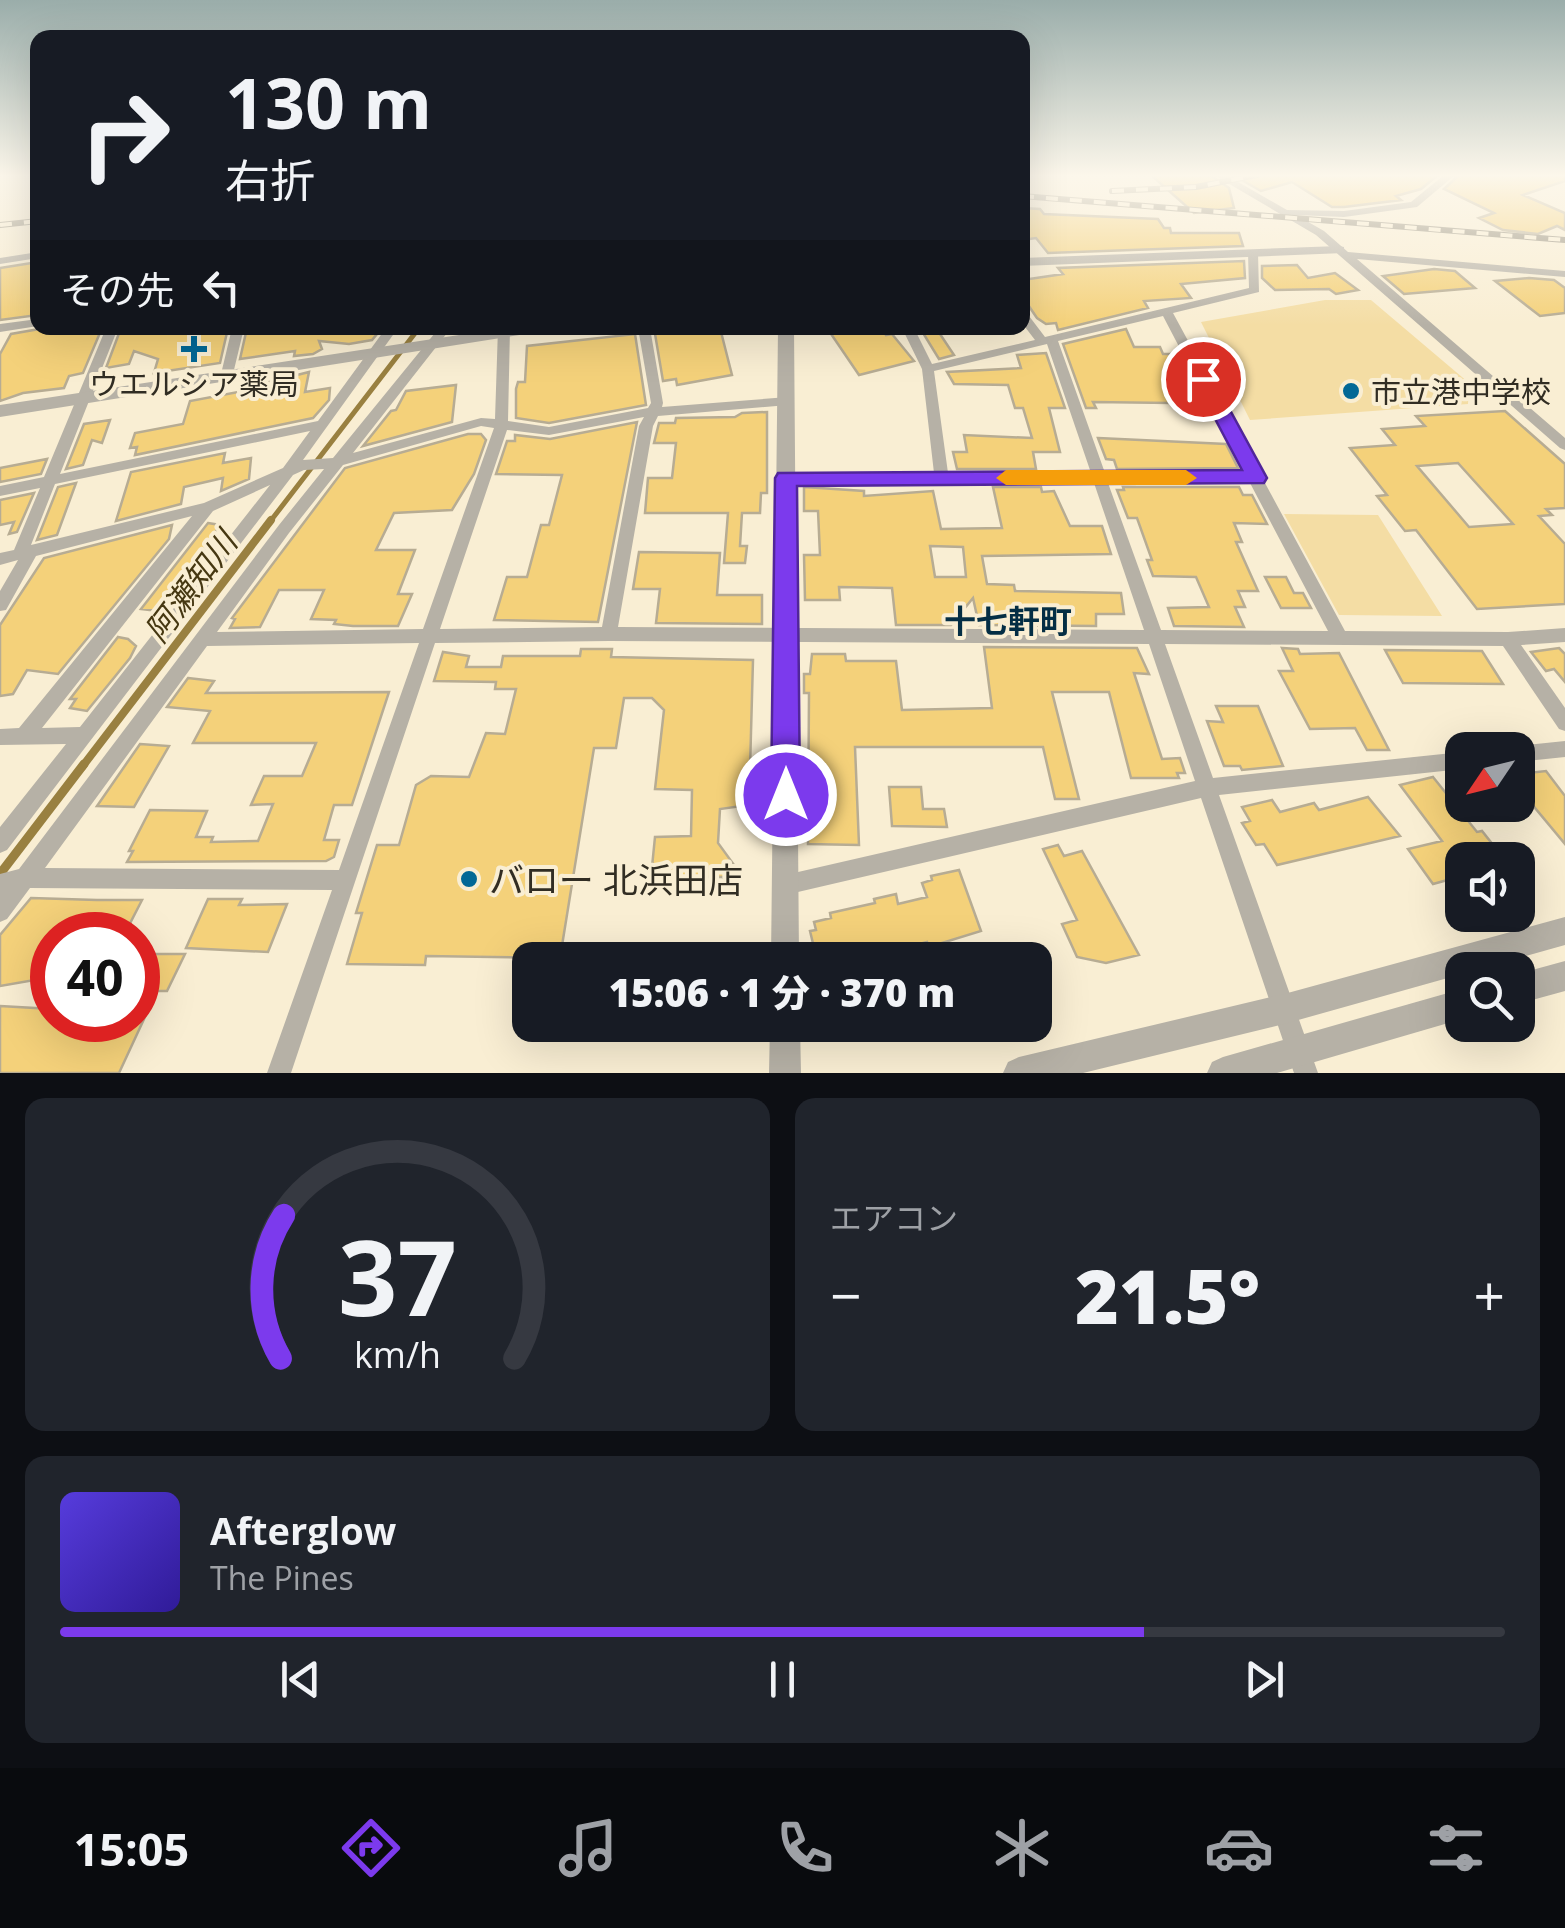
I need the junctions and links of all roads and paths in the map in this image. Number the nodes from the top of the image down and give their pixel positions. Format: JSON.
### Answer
{"nodes":[{"id":1,"x":1305,"y":225,"type":"edge"},
{"id":2,"x":1343,"y":252,"type":"junction"},
{"id":3,"x":1253,"y":253,"type":"junction"},
{"id":4,"x":30,"y":255,"type":"edge"},
{"id":5,"x":0,"y":260,"type":"edge"},
{"id":6,"x":1030,"y":262,"type":"edge"},
{"id":7,"x":1565,"y":274,"type":"edge"},
{"id":8,"x":1167,"y":313,"type":"junction"},
{"id":9,"x":30,"y":323,"type":"edge"},
{"id":10,"x":1030,"y":323,"type":"edge"},
{"id":11,"x":0,"y":328,"type":"edge"},
{"id":12,"x":109,"y":335,"type":"edge"},
{"id":13,"x":236,"y":335,"type":"edge"},
{"id":14,"x":389,"y":335,"type":"edge"},
{"id":15,"x":459,"y":335,"type":"edge"},
{"id":16,"x":504,"y":335,"type":"edge"},
{"id":17,"x":645,"y":335,"type":"edge"},
{"id":18,"x":786,"y":335,"type":"edge"},
{"id":19,"x":911,"y":335,"type":"edge"},
{"id":20,"x":432,"y":338,"type":"edge"},
{"id":21,"x":1046,"y":340,"type":"junction"},
{"id":22,"x":384,"y":349,"type":"junction"},
{"id":23,"x":928,"y":369,"type":"junction"},
{"id":24,"x":227,"y":374,"type":"junction"},
{"id":25,"x":83,"y":397,"type":"junction"},
{"id":26,"x":788,"y":402,"type":"junction"},
{"id":27,"x":0,"y":411,"type":"edge"},
{"id":28,"x":650,"y":412,"type":"junction"},
{"id":29,"x":322,"y":424,"type":"junction"},
{"id":30,"x":500,"y":428,"type":"junction"},
{"id":31,"x":1565,"y":445,"type":"edge"},
{"id":32,"x":334,"y":462,"type":"junction"},
{"id":33,"x":294,"y":468,"type":"junction"},
{"id":34,"x":786,"y":478,"type":"junction"},
{"id":35,"x":942,"y":478,"type":"junction"},
{"id":36,"x":1099,"y":478,"type":"junction"},
{"id":37,"x":1257,"y":478,"type":"junction"},
{"id":38,"x":50,"y":480,"type":"junction"},
{"id":39,"x":0,"y":491,"type":"edge"},
{"id":40,"x":208,"y":508,"type":"junction"},
{"id":41,"x":25,"y":553,"type":"junction"},
{"id":42,"x":0,"y":559,"type":"edge"},
{"id":43,"x":0,"y":606,"type":"edge"},
{"id":44,"x":610,"y":634,"type":"junction"},
{"id":45,"x":428,"y":636,"type":"junction"},
{"id":46,"x":1154,"y":636,"type":"junction"},
{"id":47,"x":1339,"y":636,"type":"junction"},
{"id":48,"x":1565,"y":636,"type":"edge"},
{"id":49,"x":786,"y":638,"type":"junction"},
{"id":50,"x":202,"y":639,"type":"junction"},
{"id":51,"x":1508,"y":639,"type":"junction"},
{"id":52,"x":1565,"y":723,"type":"edge"},
{"id":53,"x":25,"y":735,"type":"junction"},
{"id":54,"x":83,"y":735,"type":"junction"},
{"id":55,"x":0,"y":737,"type":"edge"},
{"id":56,"x":1565,"y":749,"type":"edge"},
{"id":57,"x":1535,"y":752,"type":"edge"},
{"id":58,"x":1445,"y":762,"type":"edge"},
{"id":59,"x":1205,"y":788,"type":"junction"},
{"id":60,"x":0,"y":843,"type":"edge"},
{"id":61,"x":343,"y":880,"type":"junction"},
{"id":62,"x":13,"y":881,"type":"edge"},
{"id":63,"x":786,"y":885,"type":"junction"},
{"id":64,"x":0,"y":912,"type":"edge"},
{"id":65,"x":1565,"y":931,"type":"edge"},
{"id":66,"x":785,"y":942,"type":"edge"},
{"id":67,"x":1565,"y":976,"type":"edge"},
{"id":68,"x":1535,"y":984,"type":"edge"},
{"id":69,"x":1284,"y":1009,"type":"junction"},
{"id":70,"x":1445,"y":1010,"type":"edge"},
{"id":71,"x":785,"y":1042,"type":"edge"},
{"id":72,"x":1302,"y":1061,"type":"edge"},
{"id":73,"x":280,"y":1073,"type":"edge"},
{"id":74,"x":785,"y":1073,"type":"edge"},
{"id":75,"x":1019,"y":1073,"type":"edge"},
{"id":76,"x":1224,"y":1073,"type":"edge"}],
"edges":[{"from":1,"to":2,"type":"street"},
{"from":2,"to":3,"type":"street"},
{"from":2,"to":7,"type":"street"},
{"from":2,"to":31,"type":"street"},
{"from":3,"to":6,"type":"street"},
{"from":3,"to":8,"type":"street"},
{"from":4,"to":5,"type":"street"},
{"from":8,"to":21,"type":"street"},
{"from":8,"to":37,"type":"street"},
{"from":9,"to":11,"type":"street"},
{"from":10,"to":21,"type":"street"},
{"from":12,"to":25,"type":"street"},
{"from":13,"to":24,"type":"street"},
{"from":14,"to":22,"type":"street"},
{"from":15,"to":20,"type":"street"},
{"from":16,"to":30,"type":"street"},
{"from":17,"to":28,"type":"street"},
{"from":18,"to":26,"type":"street"},
{"from":19,"to":23,"type":"street"},
{"from":20,"to":22,"type":"street"},
{"from":20,"to":32,"type":"street"},
{"from":21,"to":23,"type":"street"},
{"from":21,"to":36,"type":"street"},
{"from":22,"to":24,"type":"street"},
{"from":22,"to":29,"type":"street"},
{"from":23,"to":35,"type":"street"},
{"from":24,"to":25,"type":"street"},
{"from":25,"to":27,"type":"street"},
{"from":25,"to":38,"type":"street"},
{"from":26,"to":28,"type":"street"},
{"from":26,"to":34,"type":"street"},
{"from":28,"to":30,"type":"street"},
{"from":28,"to":44,"type":"street"},
{"from":29,"to":33,"type":"street"},
{"from":29,"to":38,"type":"street"},
{"from":30,"to":32,"type":"street"},
{"from":30,"to":45,"type":"street"},
{"from":32,"to":33,"type":"street"},
{"from":32,"to":50,"type":"street"},
{"from":33,"to":40,"type":"street"},
{"from":33,"to":54,"type":"street"},
{"from":34,"to":35,"type":"street"},
{"from":34,"to":49,"type":"street"},
{"from":35,"to":36,"type":"street"},
{"from":36,"to":37,"type":"street"},
{"from":36,"to":46,"type":"street"},
{"from":37,"to":47,"type":"street"},
{"from":38,"to":39,"type":"street"},
{"from":38,"to":41,"type":"street"},
{"from":40,"to":41,"type":"street"},
{"from":40,"to":53,"type":"street"},
{"from":41,"to":42,"type":"street"},
{"from":41,"to":43,"type":"street"},
{"from":44,"to":45,"type":"street"},
{"from":44,"to":49,"type":"street"},
{"from":45,"to":50,"type":"street"},
{"from":45,"to":61,"type":"street"},
{"from":46,"to":47,"type":"street"},
{"from":46,"to":49,"type":"street"},
{"from":46,"to":59,"type":"street"},
{"from":47,"to":51,"type":"street"},
{"from":48,"to":51,"type":"street"},
{"from":49,"to":63,"type":"street"},
{"from":50,"to":62,"type":"street"},
{"from":51,"to":52,"type":"street"},
{"from":53,"to":54,"type":"street"},
{"from":53,"to":55,"type":"street"},
{"from":54,"to":60,"type":"street"},
{"from":56,"to":57,"type":"street"},
{"from":58,"to":59,"type":"street"},
{"from":59,"to":63,"type":"street"},
{"from":59,"to":69,"type":"street"},
{"from":61,"to":62,"type":"street"},
{"from":61,"to":73,"type":"street"},
{"from":62,"to":64,"type":"street"},
{"from":63,"to":66,"type":"street"},
{"from":65,"to":69,"type":"street"},
{"from":67,"to":68,"type":"street"},
{"from":69,"to":72,"type":"street"},
{"from":69,"to":75,"type":"street"},
{"from":70,"to":72,"type":"street"},
{"from":71,"to":74,"type":"street"},
{"from":72,"to":76,"type":"street"}]}
